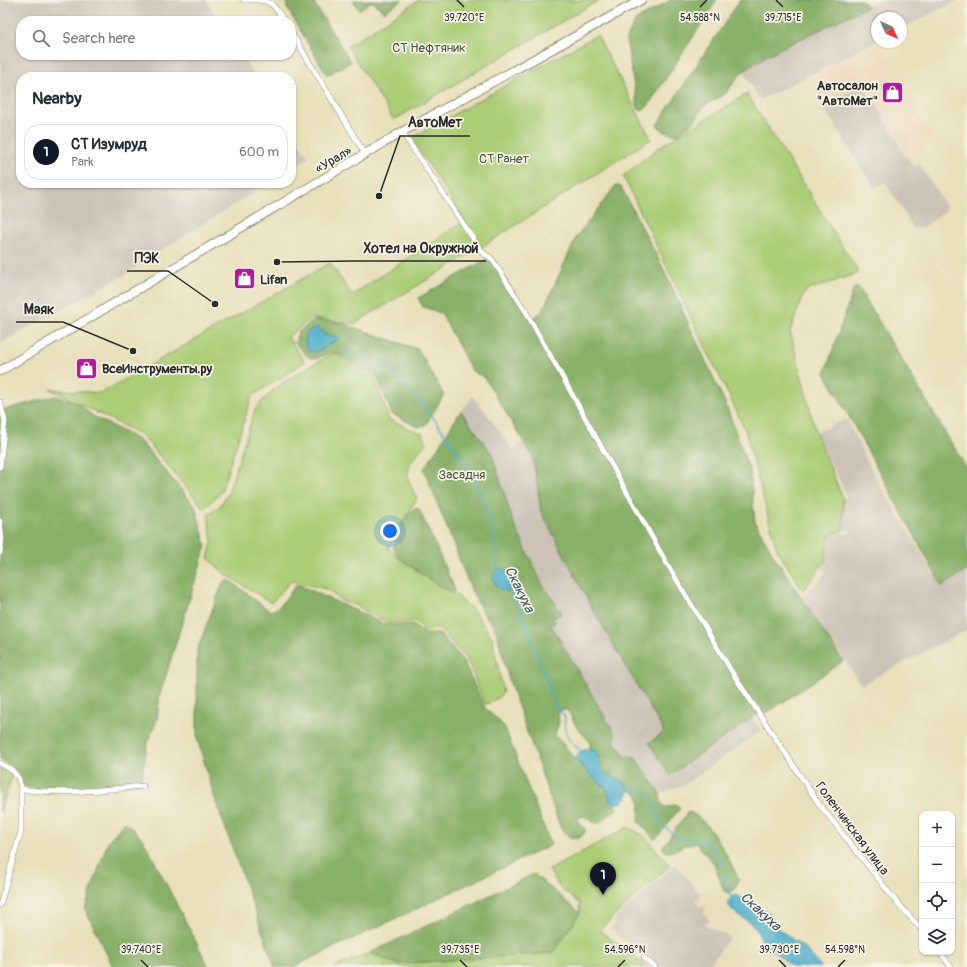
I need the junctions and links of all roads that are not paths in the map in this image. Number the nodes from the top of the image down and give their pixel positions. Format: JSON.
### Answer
{"nodes":[{"id":1,"x":243,"y":0,"type":"edge"},
{"id":2,"x":259,"y":0,"type":"edge"},
{"id":3,"x":641,"y":0,"type":"edge"},
{"id":4,"x":281,"y":16,"type":"edge"},
{"id":5,"x":296,"y":40,"type":"edge"},
{"id":6,"x":402,"y":132,"type":"junction"},
{"id":7,"x":365,"y":154,"type":"junction"},
{"id":8,"x":0,"y":371,"type":"edge"},
{"id":9,"x":0,"y":402,"type":"edge"},
{"id":10,"x":0,"y":467,"type":"edge"},
{"id":11,"x":0,"y":521,"type":"edge"},
{"id":12,"x":0,"y":553,"type":"edge"},
{"id":13,"x":0,"y":763,"type":"edge"},
{"id":14,"x":143,"y":786,"type":"dead end"},
{"id":15,"x":21,"y":790,"type":"junction"},
{"id":16,"x":0,"y":905,"type":"edge"},
{"id":17,"x":919,"y":927,"type":"edge"},
{"id":18,"x":942,"y":955,"type":"edge"},
{"id":19,"x":644,"y":958,"type":"dead end"},
{"id":20,"x":945,"y":958,"type":"junction"},
{"id":21,"x":655,"y":967,"type":"edge"},
{"id":22,"x":944,"y":967,"type":"edge"},
{"id":23,"x":951,"y":967,"type":"edge"}],
"edges":[{"from":1,"to":2,"type":"street"},
{"from":2,"to":4,"type":"street"},
{"from":3,"to":6,"type":"highway","name":"«Урал»"},
{"from":5,"to":7,"type":"street"},
{"from":6,"to":7,"type":"highway","name":"«Урал»"},
{"from":6,"to":17,"type":"street","name":"Голенчинская улица"},
{"from":7,"to":8,"type":"highway","name":"«Урал»"},
{"from":9,"to":10,"type":"street"},
{"from":11,"to":12,"type":"street"},
{"from":13,"to":15,"type":"street"},
{"from":14,"to":15,"type":"street"},
{"from":15,"to":16,"type":"street"},
{"from":18,"to":20,"type":"street"},
{"from":19,"to":21,"type":"street"},
{"from":20,"to":22,"type":"street"},
{"from":20,"to":23,"type":"street"}]}
